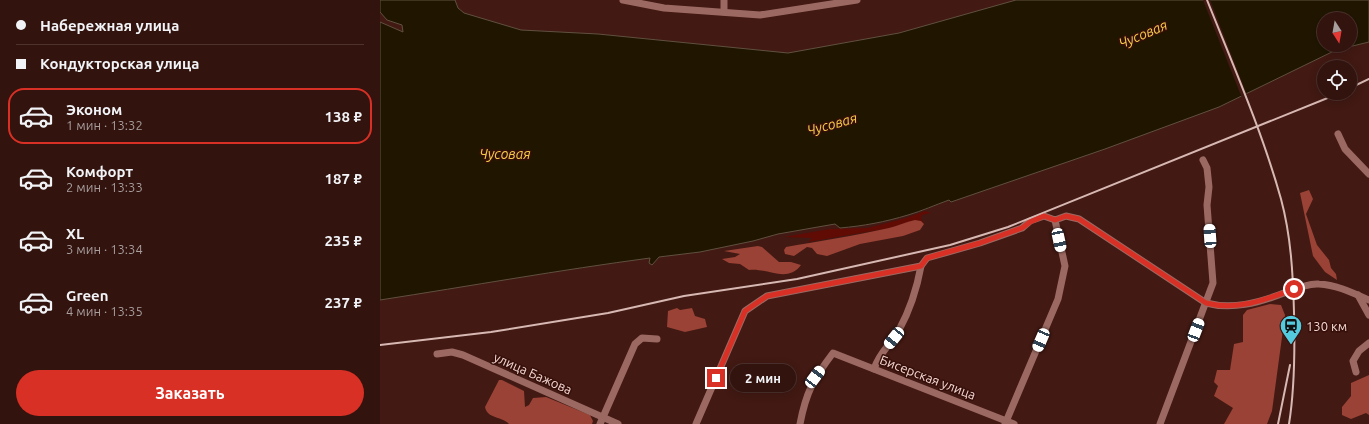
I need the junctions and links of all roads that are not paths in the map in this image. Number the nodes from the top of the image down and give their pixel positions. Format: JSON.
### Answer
{"nodes":[{"id":1,"x":622,"y":0,"type":"edge"},
{"id":2,"x":724,"y":0,"type":"edge"},
{"id":3,"x":857,"y":0,"type":"edge"},
{"id":4,"x":820,"y":2,"type":"edge"},
{"id":5,"x":724,"y":12,"type":"junction"},
{"id":6,"x":1338,"y":134,"type":"dead end"},
{"id":7,"x":1203,"y":160,"type":"dead end"},
{"id":8,"x":1369,"y":174,"type":"edge"},
{"id":9,"x":1055,"y":220,"type":"junction"},
{"id":10,"x":921,"y":266,"type":"junction"},
{"id":11,"x":1358,"y":295,"type":"junction"},
{"id":12,"x":1369,"y":300,"type":"edge"},
{"id":13,"x":1206,"y":303,"type":"junction"},
{"id":14,"x":1369,"y":315,"type":"edge"},
{"id":15,"x":657,"y":339,"type":"dead end"},
{"id":16,"x":1369,"y":343,"type":"edge"},
{"id":17,"x":437,"y":354,"type":"dead end"},
{"id":18,"x":874,"y":369,"type":"junction"},
{"id":19,"x":1356,"y":372,"type":"dead end"},
{"id":20,"x":601,"y":421,"type":"edge"},
{"id":21,"x":1006,"y":422,"type":"edge"},
{"id":22,"x":618,"y":424,"type":"edge"},
{"id":23,"x":696,"y":424,"type":"edge"},
{"id":24,"x":800,"y":424,"type":"edge"},
{"id":25,"x":1014,"y":424,"type":"edge"},
{"id":26,"x":1160,"y":424,"type":"edge"}],
"edges":[{"from":1,"to":5,"type":"street"},
{"from":2,"to":5,"type":"street"},
{"from":3,"to":4,"type":"street"},
{"from":4,"to":5,"type":"street"},
{"from":6,"to":8,"type":"street"},
{"from":7,"to":13,"type":"street"},
{"from":9,"to":10,"type":"street"},
{"from":9,"to":13,"type":"street"},
{"from":9,"to":21,"type":"street"},
{"from":10,"to":18,"type":"street"},
{"from":10,"to":23,"type":"street"},
{"from":11,"to":12,"type":"street"},
{"from":11,"to":13,"type":"street"},
{"from":11,"to":14,"type":"street"},
{"from":13,"to":26,"type":"street"},
{"from":15,"to":20,"type":"street"},
{"from":16,"to":19,"type":"street"},
{"from":17,"to":20,"type":"street","name":"улица Бажова"},
{"from":18,"to":21,"type":"street","name":"Бисерская улица"},
{"from":18,"to":24,"type":"street","name":"Бисерская улица"},
{"from":20,"to":22,"type":"street","name":"улица Бажова"},
{"from":21,"to":25,"type":"street","name":"Бисерская улица"}]}
